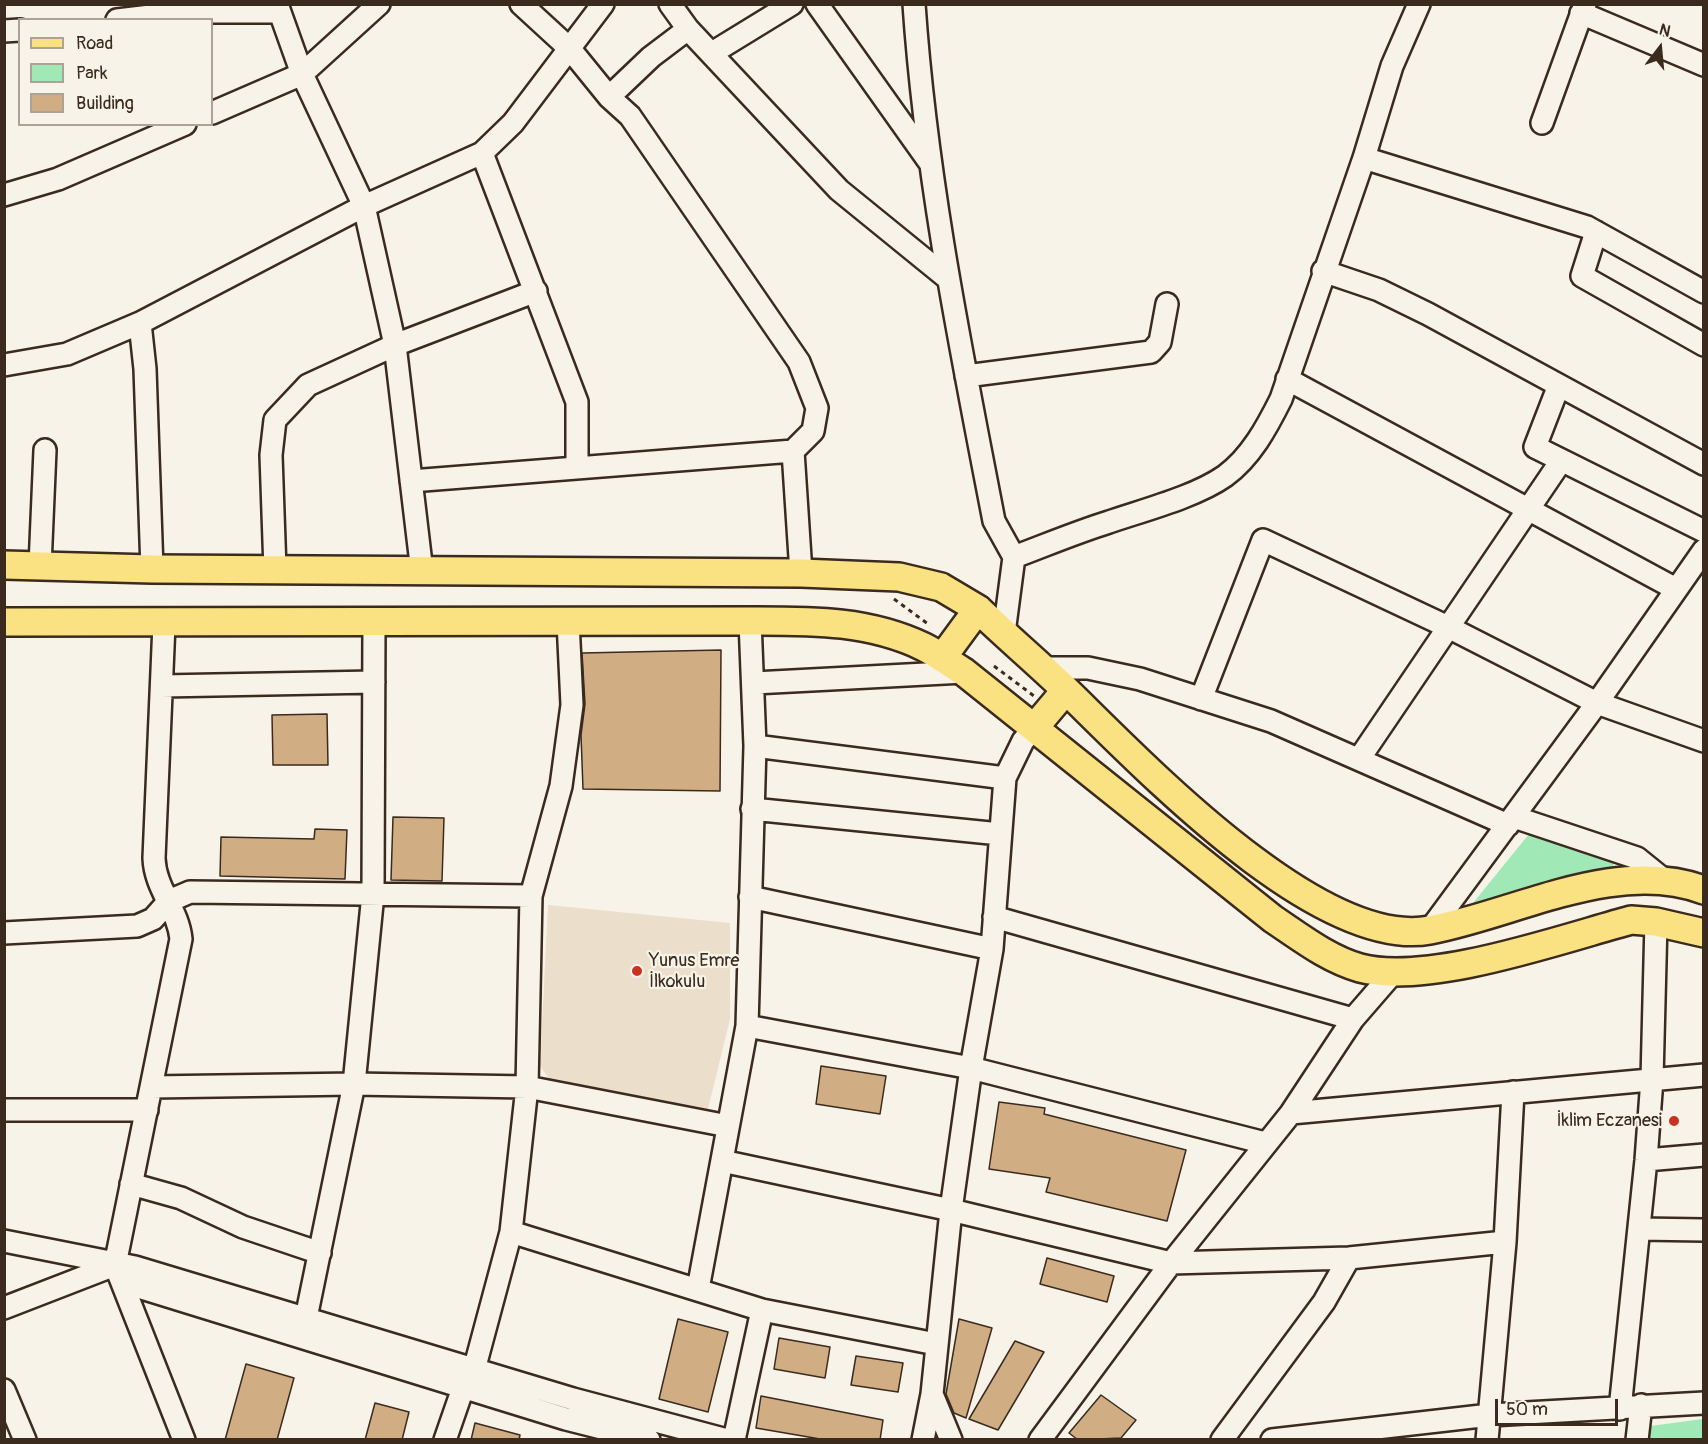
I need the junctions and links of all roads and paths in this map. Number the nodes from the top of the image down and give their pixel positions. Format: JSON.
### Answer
{"nodes":[{"id":1,"x":379,"y":4,"type":"edge"},
{"id":2,"x":521,"y":4,"type":"edge"},
{"id":3,"x":603,"y":4,"type":"edge"},
{"id":4,"x":670,"y":4,"type":"edge"},
{"id":5,"x":792,"y":4,"type":"edge"},
{"id":6,"x":817,"y":4,"type":"edge"},
{"id":7,"x":914,"y":4,"type":"edge"},
{"id":8,"x":1419,"y":4,"type":"edge"},
{"id":9,"x":278,"y":8,"type":"edge"},
{"id":10,"x":1583,"y":9,"type":"edge"},
{"id":11,"x":134,"y":18,"type":"edge"},
{"id":12,"x":688,"y":29,"type":"junction"},
{"id":13,"x":570,"y":49,"type":"junction"},
{"id":14,"x":712,"y":53,"type":"junction"},
{"id":15,"x":1704,"y":65,"type":"edge"},
{"id":16,"x":302,"y":74,"type":"junction"},
{"id":17,"x":609,"y":97,"type":"junction"},
{"id":18,"x":213,"y":113,"type":"edge"},
{"id":19,"x":1542,"y":123,"type":"dead end"},
{"id":20,"x":180,"y":126,"type":"edge"},
{"id":21,"x":482,"y":153,"type":"junction"},
{"id":22,"x":1364,"y":158,"type":"junction"},
{"id":23,"x":932,"y":166,"type":"junction"},
{"id":24,"x":4,"y":195,"type":"edge"},
{"id":25,"x":364,"y":206,"type":"junction"},
{"id":26,"x":1596,"y":232,"type":"junction"},
{"id":27,"x":1323,"y":272,"type":"junction"},
{"id":28,"x":946,"y":277,"type":"junction"},
{"id":29,"x":536,"y":291,"type":"junction"},
{"id":30,"x":1704,"y":292,"type":"edge"},
{"id":31,"x":1167,"y":304,"type":"dead end"},
{"id":32,"x":140,"y":323,"type":"junction"},
{"id":33,"x":395,"y":345,"type":"junction"},
{"id":34,"x":1704,"y":345,"type":"edge"},
{"id":35,"x":4,"y":365,"type":"edge"},
{"id":36,"x":966,"y":376,"type":"junction"},
{"id":37,"x":1287,"y":379,"type":"junction"},
{"id":38,"x":1559,"y":385,"type":"junction"},
{"id":39,"x":45,"y":450,"type":"dead end"},
{"id":40,"x":793,"y":450,"type":"junction"},
{"id":41,"x":1561,"y":461,"type":"junction"},
{"id":42,"x":1704,"y":464,"type":"edge"},
{"id":43,"x":577,"y":468,"type":"junction"},
{"id":44,"x":411,"y":481,"type":"junction"},
{"id":45,"x":1528,"y":509,"type":"junction"},
{"id":46,"x":1704,"y":531,"type":"edge"},
{"id":47,"x":1704,"y":550,"type":"edge"},
{"id":48,"x":1014,"y":557,"type":"junction"},
{"id":49,"x":4,"y":565,"type":"edge"},
{"id":50,"x":40,"y":566,"type":"junction"},
{"id":51,"x":152,"y":569,"type":"junction"},
{"id":52,"x":275,"y":570,"type":"junction"},
{"id":53,"x":422,"y":572,"type":"junction"},
{"id":54,"x":801,"y":573,"type":"junction"},
{"id":55,"x":1676,"y":589,"type":"junction"},
{"id":56,"x":891,"y":596,"type":"dead end"},
{"id":57,"x":978,"y":609,"type":"junction"},
{"id":58,"x":568,"y":621,"type":"junction"},
{"id":59,"x":750,"y":621,"type":"junction"},
{"id":60,"x":4,"y":622,"type":"edge"},
{"id":61,"x":374,"y":622,"type":"junction"},
{"id":62,"x":164,"y":624,"type":"junction"},
{"id":63,"x":1448,"y":627,"type":"junction"},
{"id":64,"x":1004,"y":633,"type":"junction"},
{"id":65,"x":962,"y":658,"type":"junction"},
{"id":66,"x":1043,"y":668,"type":"junction"},
{"id":67,"x":374,"y":682,"type":"junction"},
{"id":68,"x":754,"y":683,"type":"junction"},
{"id":69,"x":162,"y":686,"type":"junction"},
{"id":70,"x":1201,"y":699,"type":"junction"},
{"id":71,"x":1597,"y":703,"type":"junction"},
{"id":72,"x":1050,"y":709,"type":"junction"},
{"id":73,"x":1704,"y":741,"type":"edge"},
{"id":74,"x":755,"y":746,"type":"junction"},
{"id":75,"x":1359,"y":759,"type":"junction"},
{"id":76,"x":1005,"y":778,"type":"junction"},
{"id":77,"x":753,"y":809,"type":"junction"},
{"id":78,"x":1511,"y":821,"type":"junction"},
{"id":79,"x":1000,"y":834,"type":"junction"},
{"id":80,"x":1663,"y":879,"type":"junction"},
{"id":81,"x":1704,"y":890,"type":"edge"},
{"id":82,"x":373,"y":894,"type":"junction"},
{"id":83,"x":531,"y":896,"type":"junction"},
{"id":84,"x":750,"y":897,"type":"junction"},
{"id":85,"x":169,"y":902,"type":"junction"},
{"id":86,"x":994,"y":917,"type":"junction"},
{"id":87,"x":1460,"y":922,"type":"junction"},
{"id":88,"x":1656,"y":922,"type":"junction"},
{"id":89,"x":1365,"y":923,"type":"junction"},
{"id":90,"x":1429,"y":931,"type":"junction"},
{"id":91,"x":4,"y":933,"type":"edge"},
{"id":92,"x":1704,"y":933,"type":"edge"},
{"id":93,"x":992,"y":949,"type":"junction"},
{"id":94,"x":1348,"y":963,"type":"junction"},
{"id":95,"x":1463,"y":963,"type":"junction"},
{"id":96,"x":1392,"y":974,"type":"junction"},
{"id":97,"x":1353,"y":1019,"type":"junction"},
{"id":98,"x":747,"y":1026,"type":"junction"},
{"id":99,"x":970,"y":1068,"type":"junction"},
{"id":100,"x":1704,"y":1075,"type":"edge"},
{"id":101,"x":1652,"y":1078,"type":"junction"},
{"id":102,"x":354,"y":1084,"type":"junction"},
{"id":103,"x":152,"y":1087,"type":"junction"},
{"id":104,"x":527,"y":1087,"type":"junction"},
{"id":105,"x":1513,"y":1092,"type":"junction"},
{"id":106,"x":4,"y":1110,"type":"edge"},
{"id":107,"x":147,"y":1110,"type":"junction"},
{"id":108,"x":1291,"y":1113,"type":"junction"},
{"id":109,"x":728,"y":1126,"type":"junction"},
{"id":110,"x":1265,"y":1143,"type":"junction"},
{"id":111,"x":1704,"y":1155,"type":"edge"},
{"id":112,"x":1646,"y":1160,"type":"junction"},
{"id":113,"x":722,"y":1161,"type":"junction"},
{"id":114,"x":131,"y":1184,"type":"junction"},
{"id":115,"x":951,"y":1210,"type":"junction"},
{"id":116,"x":1639,"y":1229,"type":"junction"},
{"id":117,"x":1704,"y":1230,"type":"edge"},
{"id":118,"x":511,"y":1232,"type":"junction"},
{"id":119,"x":4,"y":1241,"type":"edge"},
{"id":120,"x":1505,"y":1242,"type":"junction"},
{"id":121,"x":320,"y":1253,"type":"junction"},
{"id":122,"x":1349,"y":1258,"type":"junction"},
{"id":123,"x":1170,"y":1263,"type":"junction"},
{"id":124,"x":115,"y":1265,"type":"junction"},
{"id":125,"x":698,"y":1289,"type":"junction"},
{"id":126,"x":4,"y":1308,"type":"edge"},
{"id":127,"x":762,"y":1310,"type":"junction"},
{"id":128,"x":306,"y":1318,"type":"junction"},
{"id":129,"x":936,"y":1344,"type":"junction"},
{"id":130,"x":474,"y":1370,"type":"junction"},
{"id":131,"x":463,"y":1388,"type":"junction"},
{"id":132,"x":4,"y":1390,"type":"edge"},
{"id":133,"x":932,"y":1394,"type":"junction"},
{"id":134,"x":1704,"y":1403,"type":"edge"},
{"id":135,"x":1641,"y":1405,"type":"junction"},
{"id":136,"x":1620,"y":1408,"type":"junction"},
{"id":137,"x":1490,"y":1415,"type":"junction"},
{"id":138,"x":1382,"y":1433,"type":"edge"},
{"id":139,"x":25,"y":1440,"type":"edge"},
{"id":140,"x":184,"y":1440,"type":"edge"},
{"id":141,"x":445,"y":1440,"type":"edge"},
{"id":142,"x":649,"y":1440,"type":"edge"},
{"id":143,"x":727,"y":1440,"type":"edge"},
{"id":144,"x":734,"y":1440,"type":"edge"},
{"id":145,"x":923,"y":1440,"type":"edge"},
{"id":146,"x":951,"y":1440,"type":"edge"},
{"id":147,"x":1040,"y":1440,"type":"edge"},
{"id":148,"x":1222,"y":1440,"type":"edge"},
{"id":149,"x":1272,"y":1440,"type":"edge"},
{"id":150,"x":1487,"y":1440,"type":"edge"},
{"id":151,"x":1637,"y":1440,"type":"edge"}],
"edges":[{"from":1,"to":16,"type":"street"},
{"from":2,"to":13,"type":"street"},
{"from":3,"to":13,"type":"street"},
{"from":4,"to":12,"type":"street"},
{"from":5,"to":14,"type":"street"},
{"from":6,"to":23,"type":"street"},
{"from":7,"to":23,"type":"street"},
{"from":8,"to":22,"type":"street"},
{"from":9,"to":11,"type":"street"},
{"from":9,"to":16,"type":"street"},
{"from":10,"to":15,"type":"street"},
{"from":10,"to":19,"type":"street"},
{"from":12,"to":14,"type":"street"},
{"from":12,"to":17,"type":"street"},
{"from":13,"to":17,"type":"street"},
{"from":13,"to":21,"type":"street"},
{"from":14,"to":28,"type":"street"},
{"from":16,"to":18,"type":"street"},
{"from":16,"to":25,"type":"street"},
{"from":17,"to":40,"type":"street"},
{"from":20,"to":24,"type":"street"},
{"from":21,"to":25,"type":"street"},
{"from":21,"to":29,"type":"street"},
{"from":22,"to":26,"type":"street"},
{"from":22,"to":27,"type":"street"},
{"from":23,"to":28,"type":"street"},
{"from":25,"to":32,"type":"street"},
{"from":25,"to":33,"type":"street"},
{"from":26,"to":30,"type":"street"},
{"from":26,"to":34,"type":"street"},
{"from":27,"to":37,"type":"street"},
{"from":27,"to":38,"type":"street"},
{"from":28,"to":36,"type":"street"},
{"from":29,"to":33,"type":"street"},
{"from":29,"to":43,"type":"street"},
{"from":31,"to":36,"type":"street"},
{"from":32,"to":35,"type":"street"},
{"from":32,"to":51,"type":"street"},
{"from":33,"to":44,"type":"street"},
{"from":33,"to":52,"type":"street"},
{"from":36,"to":48,"type":"street"},
{"from":37,"to":45,"type":"street"},
{"from":37,"to":48,"type":"street"},
{"from":38,"to":41,"type":"street"},
{"from":38,"to":42,"type":"street"},
{"from":39,"to":50,"type":"street"},
{"from":40,"to":43,"type":"street"},
{"from":40,"to":54,"type":"street"},
{"from":41,"to":45,"type":"street"},
{"from":41,"to":46,"type":"street"},
{"from":43,"to":44,"type":"street"},
{"from":44,"to":53,"type":"street"},
{"from":45,"to":55,"type":"street"},
{"from":45,"to":63,"type":"street"},
{"from":47,"to":55,"type":"street"},
{"from":48,"to":64,"type":"street"},
{"from":49,"to":50,"type":"main road"},
{"from":50,"to":51,"type":"main road"},
{"from":51,"to":52,"type":"main road"},
{"from":52,"to":53,"type":"main road"},
{"from":53,"to":54,"type":"main road"},
{"from":54,"to":57,"type":"main road"},
{"from":55,"to":71,"type":"street"},
{"from":56,"to":65,"type":"path"},
{"from":57,"to":64,"type":"main road"},
{"from":57,"to":65,"type":"main road"},
{"from":58,"to":59,"type":"main road"},
{"from":58,"to":61,"type":"main road"},
{"from":58,"to":83,"type":"street"},
{"from":59,"to":65,"type":"main road"},
{"from":59,"to":68,"type":"street"},
{"from":60,"to":62,"type":"main road"},
{"from":61,"to":62,"type":"main road"},
{"from":61,"to":67,"type":"street"},
{"from":62,"to":69,"type":"street"},
{"from":63,"to":70,"type":"street"},
{"from":63,"to":71,"type":"street"},
{"from":63,"to":75,"type":"street"},
{"from":64,"to":66,"type":"main road"},
{"from":65,"to":68,"type":"street"},
{"from":65,"to":72,"type":"main road"},
{"from":65,"to":72,"type":"path"},
{"from":66,"to":70,"type":"street"},
{"from":66,"to":72,"type":"main road"},
{"from":67,"to":69,"type":"street"},
{"from":67,"to":82,"type":"street"},
{"from":68,"to":74,"type":"street"},
{"from":69,"to":85,"type":"street"},
{"from":70,"to":75,"type":"street"},
{"from":71,"to":73,"type":"street"},
{"from":71,"to":78,"type":"street"},
{"from":72,"to":76,"type":"street"},
{"from":72,"to":89,"type":"main road"},
{"from":72,"to":94,"type":"main road"},
{"from":74,"to":76,"type":"street"},
{"from":74,"to":77,"type":"street"},
{"from":75,"to":78,"type":"street"},
{"from":76,"to":79,"type":"street"},
{"from":77,"to":79,"type":"street"},
{"from":77,"to":84,"type":"street"},
{"from":78,"to":80,"type":"street"},
{"from":78,"to":90,"type":"street"},
{"from":79,"to":86,"type":"street"},
{"from":80,"to":81,"type":"main road"},
{"from":80,"to":87,"type":"main road"},
{"from":82,"to":83,"type":"street"},
{"from":82,"to":85,"type":"street"},
{"from":82,"to":102,"type":"street"},
{"from":83,"to":104,"type":"street"},
{"from":84,"to":93,"type":"street"},
{"from":84,"to":98,"type":"street"},
{"from":85,"to":91,"type":"street"},
{"from":85,"to":103,"type":"street"},
{"from":86,"to":93,"type":"street"},
{"from":86,"to":97,"type":"street"},
{"from":87,"to":90,"type":"main road"},
{"from":87,"to":95,"type":"main road"},
{"from":88,"to":92,"type":"main road"},
{"from":88,"to":95,"type":"main road"},
{"from":88,"to":101,"type":"street"},
{"from":89,"to":90,"type":"main road"},
{"from":89,"to":94,"type":"main road"},
{"from":93,"to":99,"type":"street"},
{"from":94,"to":96,"type":"main road"},
{"from":95,"to":96,"type":"main road"},
{"from":96,"to":97,"type":"street"},
{"from":97,"to":108,"type":"street"},
{"from":98,"to":99,"type":"street"},
{"from":98,"to":109,"type":"street"},
{"from":99,"to":110,"type":"street"},
{"from":99,"to":115,"type":"street"},
{"from":100,"to":101,"type":"street"},
{"from":101,"to":105,"type":"street"},
{"from":101,"to":112,"type":"street"},
{"from":102,"to":103,"type":"street"},
{"from":102,"to":104,"type":"street"},
{"from":102,"to":121,"type":"street"},
{"from":103,"to":107,"type":"street"},
{"from":104,"to":109,"type":"street"},
{"from":104,"to":118,"type":"street"},
{"from":105,"to":108,"type":"street"},
{"from":105,"to":120,"type":"street"},
{"from":106,"to":107,"type":"street"},
{"from":107,"to":114,"type":"street"},
{"from":108,"to":110,"type":"street"},
{"from":109,"to":113,"type":"street"},
{"from":110,"to":123,"type":"street"},
{"from":111,"to":112,"type":"street"},
{"from":112,"to":116,"type":"street"},
{"from":113,"to":115,"type":"street"},
{"from":113,"to":125,"type":"street"},
{"from":114,"to":121,"type":"street"},
{"from":114,"to":124,"type":"street"},
{"from":115,"to":123,"type":"street"},
{"from":115,"to":129,"type":"street"},
{"from":116,"to":117,"type":"street"},
{"from":116,"to":136,"type":"street"},
{"from":118,"to":125,"type":"street"},
{"from":118,"to":130,"type":"street"},
{"from":119,"to":124,"type":"street"},
{"from":120,"to":122,"type":"street"},
{"from":120,"to":137,"type":"street"},
{"from":121,"to":128,"type":"street"},
{"from":122,"to":123,"type":"street"},
{"from":122,"to":148,"type":"street"},
{"from":123,"to":147,"type":"street"},
{"from":124,"to":126,"type":"street"},
{"from":124,"to":128,"type":"street"},
{"from":124,"to":131,"type":"street"},
{"from":124,"to":140,"type":"street"},
{"from":125,"to":127,"type":"street"},
{"from":127,"to":129,"type":"street"},
{"from":127,"to":144,"type":"street"},
{"from":128,"to":130,"type":"street"},
{"from":129,"to":133,"type":"street"},
{"from":130,"to":131,"type":"street"},
{"from":130,"to":143,"type":"street"},
{"from":131,"to":141,"type":"street"},
{"from":131,"to":142,"type":"street"},
{"from":132,"to":139,"type":"street"},
{"from":133,"to":145,"type":"street"},
{"from":133,"to":146,"type":"street"},
{"from":134,"to":135,"type":"street"},
{"from":135,"to":136,"type":"street"},
{"from":135,"to":151,"type":"street"},
{"from":136,"to":137,"type":"street"},
{"from":137,"to":138,"type":"street"},
{"from":137,"to":150,"type":"street"},
{"from":138,"to":149,"type":"street"}]}
